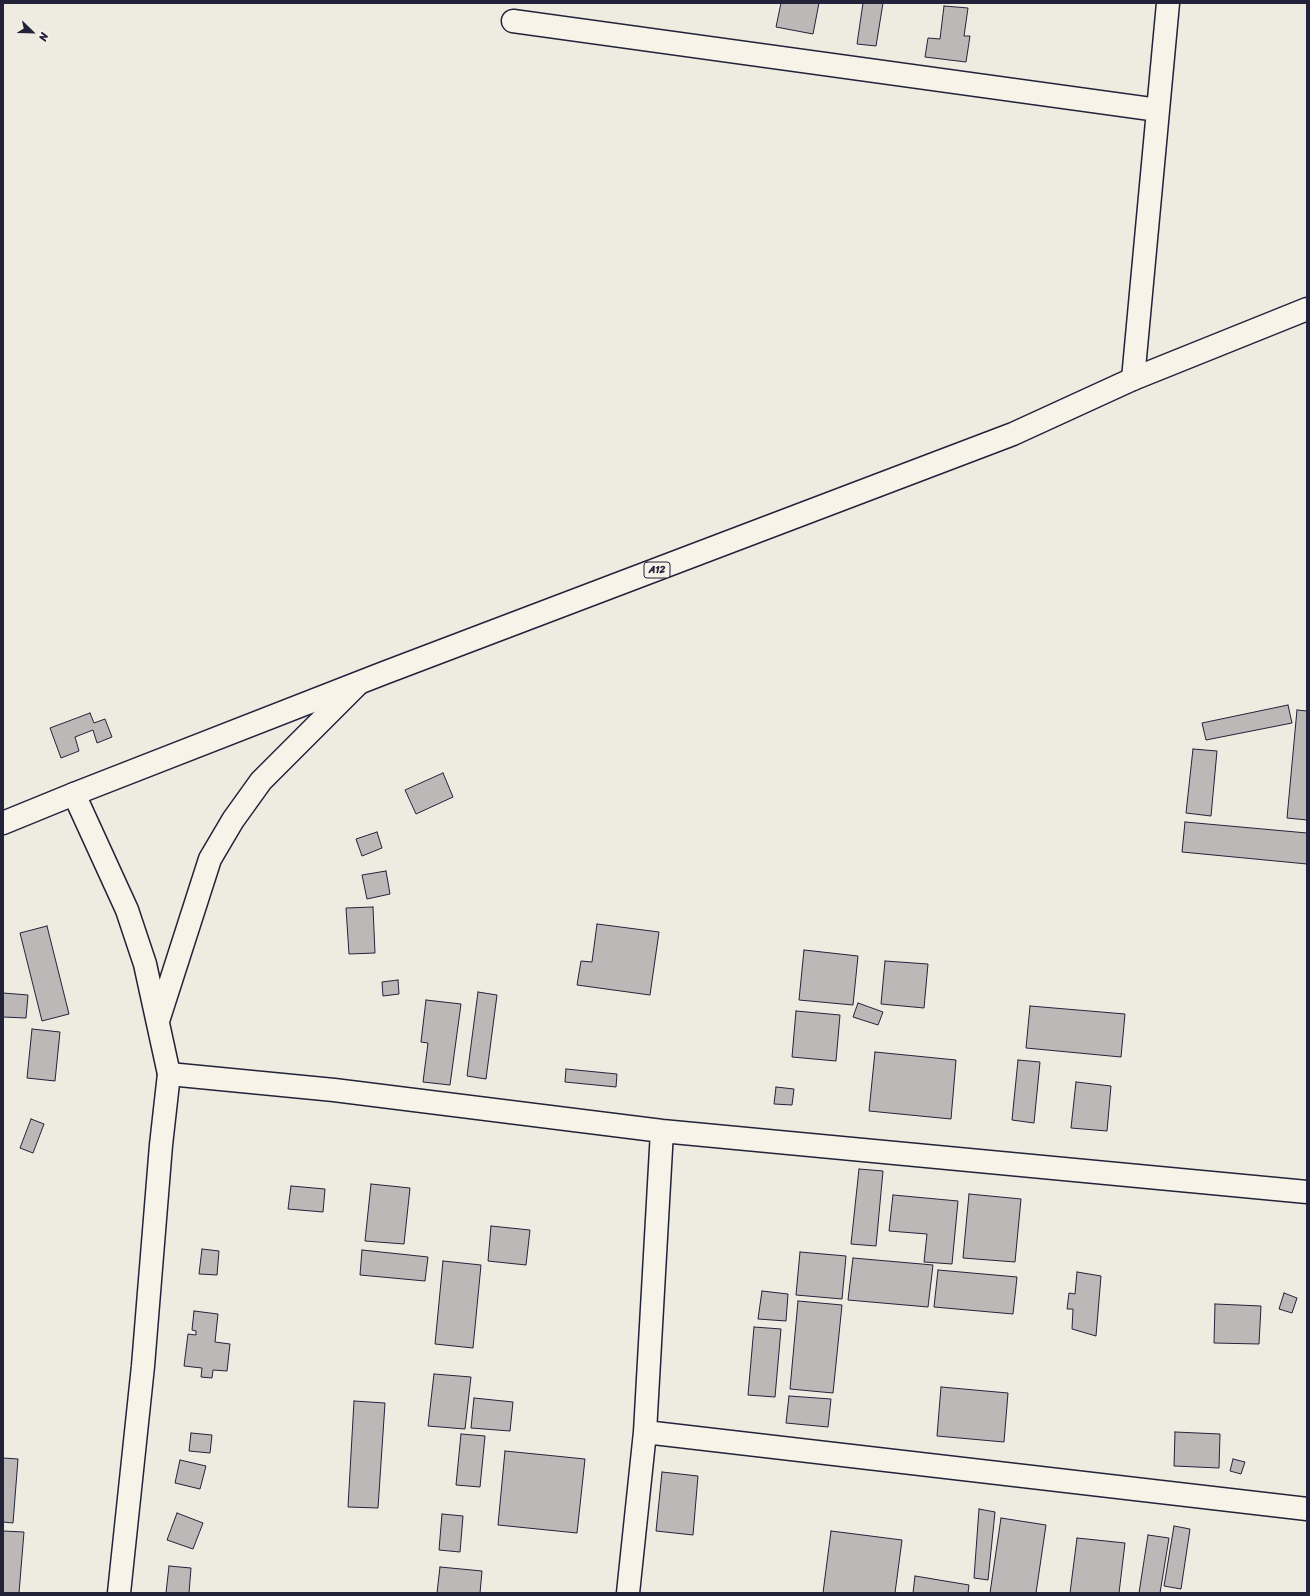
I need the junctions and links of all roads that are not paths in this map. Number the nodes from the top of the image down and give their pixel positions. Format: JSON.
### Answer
{"nodes":[{"id":1,"x":1168,"y":3,"type":"edge"},
{"id":2,"x":514,"y":21,"type":"dead end"},
{"id":3,"x":1158,"y":110,"type":"junction"},
{"id":4,"x":1307,"y":309,"type":"edge"},
{"id":5,"x":1133,"y":379,"type":"junction"},
{"id":6,"x":358,"y":684,"type":"junction"},
{"id":7,"x":74,"y":794,"type":"junction"},
{"id":8,"x":3,"y":823,"type":"edge"},
{"id":9,"x":157,"y":1024,"type":"junction"},
{"id":10,"x":169,"y":1074,"type":"junction"},
{"id":11,"x":662,"y":1131,"type":"junction"},
{"id":12,"x":1307,"y":1192,"type":"edge"},
{"id":13,"x":645,"y":1432,"type":"junction"},
{"id":14,"x":1307,"y":1509,"type":"edge"},
{"id":15,"x":119,"y":1593,"type":"edge"},
{"id":16,"x":628,"y":1593,"type":"edge"}],
"edges":[{"from":1,"to":3,"type":"street"},
{"from":2,"to":3,"type":"street"},
{"from":3,"to":5,"type":"street"},
{"from":4,"to":5,"type":"street","number":"A12"},
{"from":5,"to":6,"type":"street","number":"A12"},
{"from":6,"to":7,"type":"street","number":"A12"},
{"from":6,"to":9,"type":"street"},
{"from":7,"to":8,"type":"street","number":"A12"},
{"from":7,"to":9,"type":"street"},
{"from":9,"to":10,"type":"street"},
{"from":10,"to":11,"type":"street"},
{"from":10,"to":15,"type":"street"},
{"from":11,"to":12,"type":"street"},
{"from":11,"to":13,"type":"street"},
{"from":13,"to":14,"type":"street"},
{"from":13,"to":16,"type":"street"}]}
